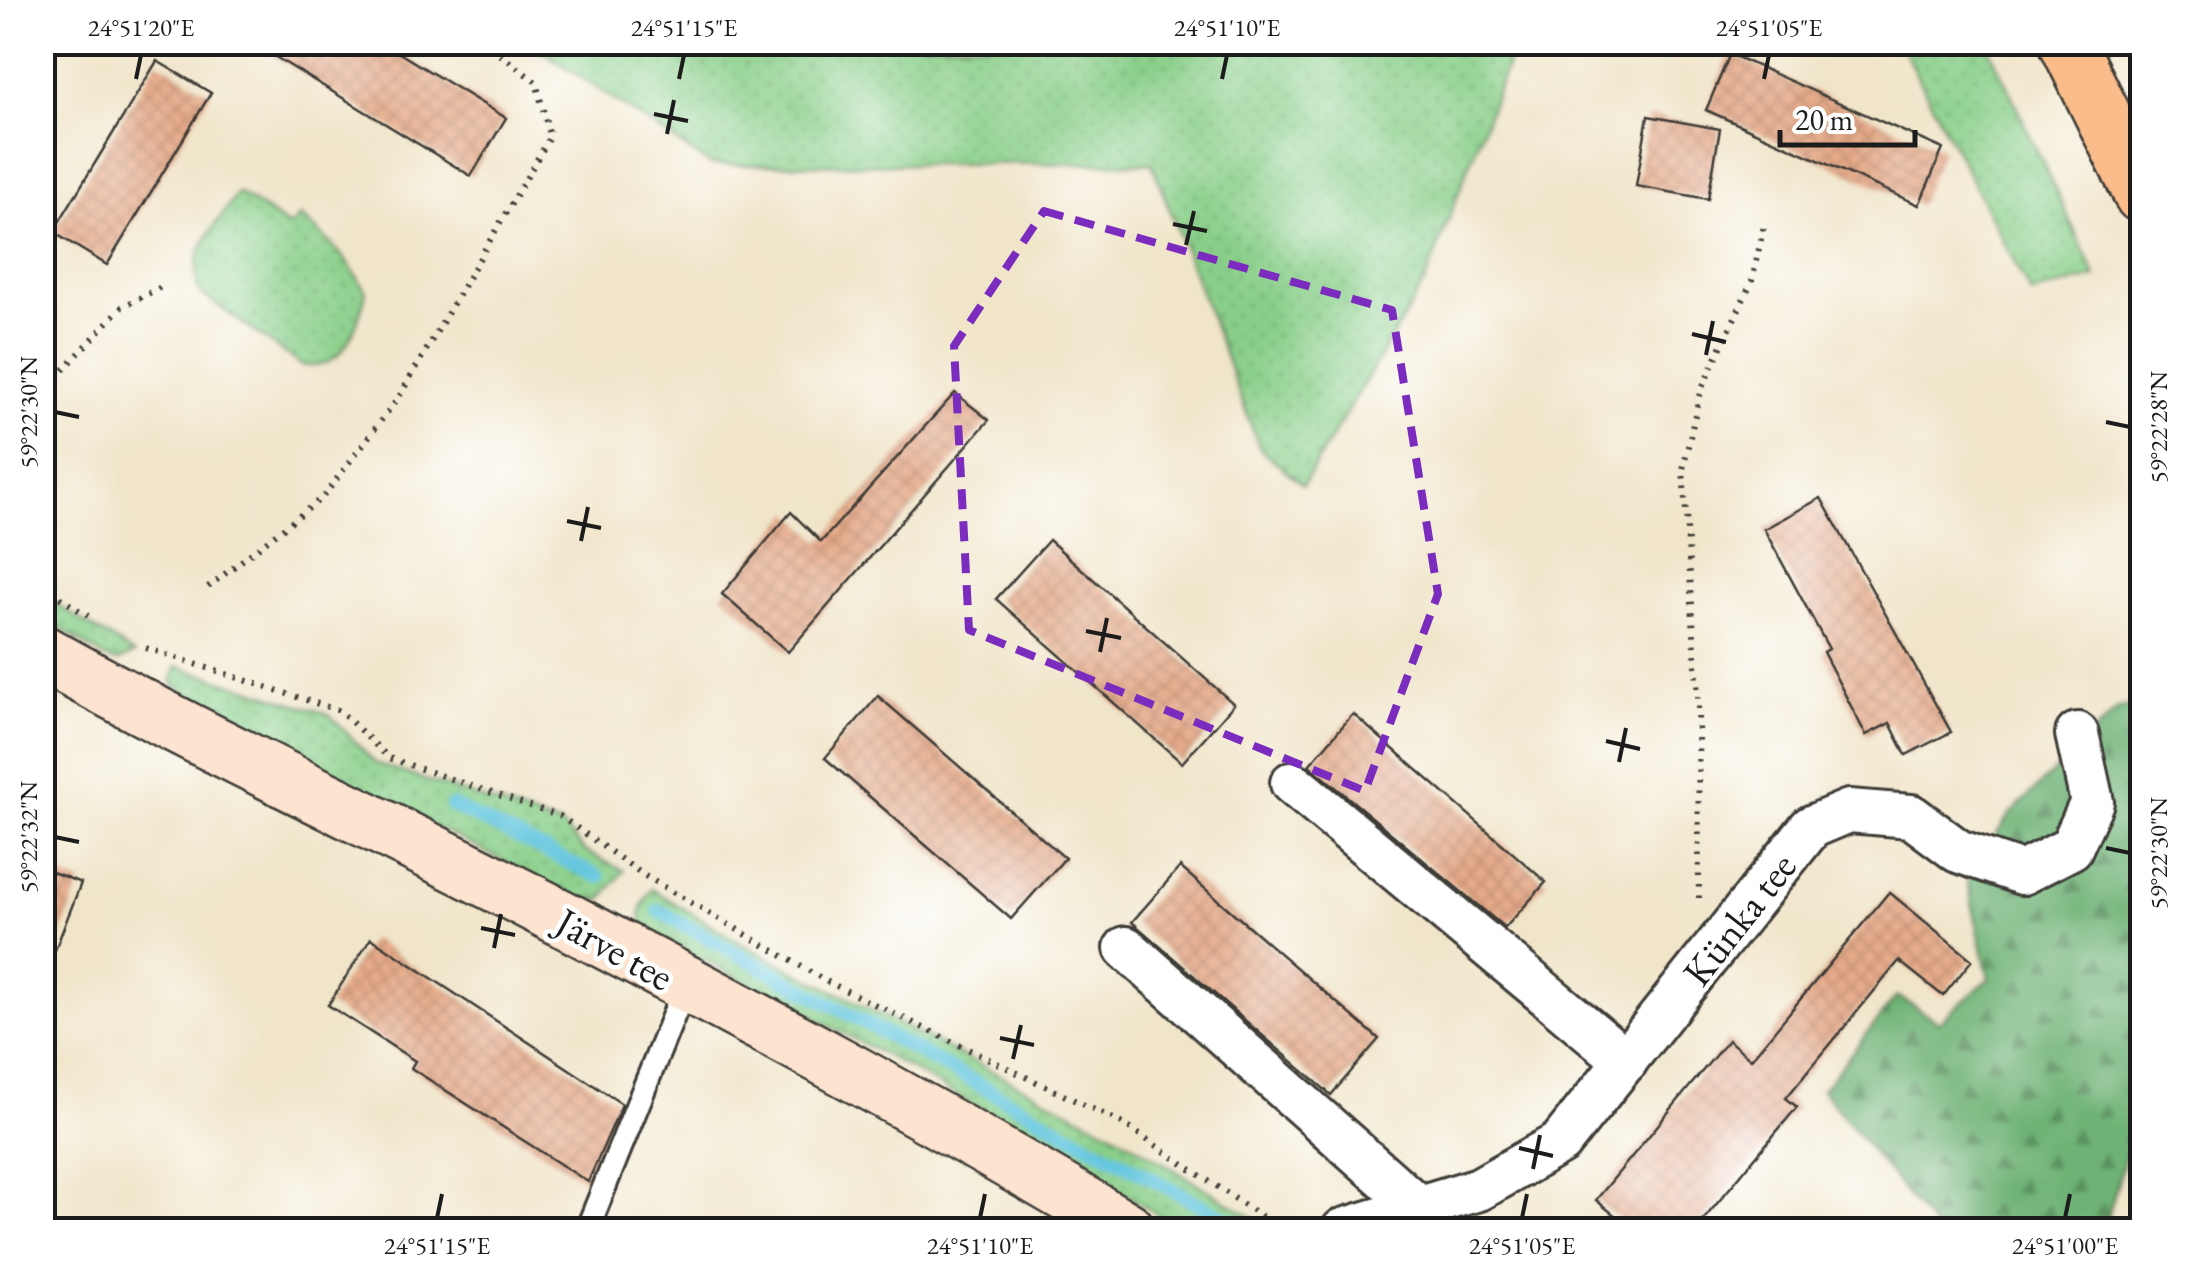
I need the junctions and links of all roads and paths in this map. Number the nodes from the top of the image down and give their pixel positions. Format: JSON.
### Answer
{"nodes":[{"id":1,"x":484,"y":42,"type":"edge"},
{"id":2,"x":2068,"y":42,"type":"edge"},
{"id":3,"x":2142,"y":195,"type":"edge"},
{"id":4,"x":1766,"y":221,"type":"dead end"},
{"id":5,"x":161,"y":287,"type":"dead end"},
{"id":6,"x":42,"y":392,"type":"edge"},
{"id":7,"x":42,"y":586,"type":"edge"},
{"id":8,"x":208,"y":587,"type":"dead end"},
{"id":9,"x":101,"y":625,"type":"dead end"},
{"id":10,"x":131,"y":642,"type":"dead end"},
{"id":11,"x":42,"y":653,"type":"edge"},
{"id":12,"x":2077,"y":734,"type":"dead end"},
{"id":13,"x":1292,"y":783,"type":"dead end"},
{"id":14,"x":1126,"y":948,"type":"dead end"},
{"id":15,"x":1699,"y":969,"type":"junction"},
{"id":16,"x":685,"y":987,"type":"junction"},
{"id":17,"x":1626,"y":1061,"type":"junction"},
{"id":18,"x":1416,"y":1206,"type":"junction"},
{"id":19,"x":588,"y":1230,"type":"edge"},
{"id":20,"x":1127,"y":1230,"type":"edge"},
{"id":21,"x":1282,"y":1230,"type":"edge"},
{"id":22,"x":1343,"y":1230,"type":"edge"}],
"edges":[{"from":1,"to":8,"type":"path"},
{"from":2,"to":3,"type":"highway"},
{"from":4,"to":15,"type":"path"},
{"from":5,"to":6,"type":"path"},
{"from":7,"to":9,"type":"path"},
{"from":10,"to":21,"type":"path"},
{"from":11,"to":16,"type":"street","name":"Järve tee"},
{"from":12,"to":15,"type":"street","name":"Künka tee"},
{"from":13,"to":17,"type":"street"},
{"from":14,"to":18,"type":"street"},
{"from":15,"to":17,"type":"street","name":"Künka tee"},
{"from":16,"to":19,"type":"lane"},
{"from":16,"to":20,"type":"street","name":"Järve tee"},
{"from":17,"to":18,"type":"street","name":"Künka tee"},
{"from":18,"to":22,"type":"street","name":"Künka tee"}]}
